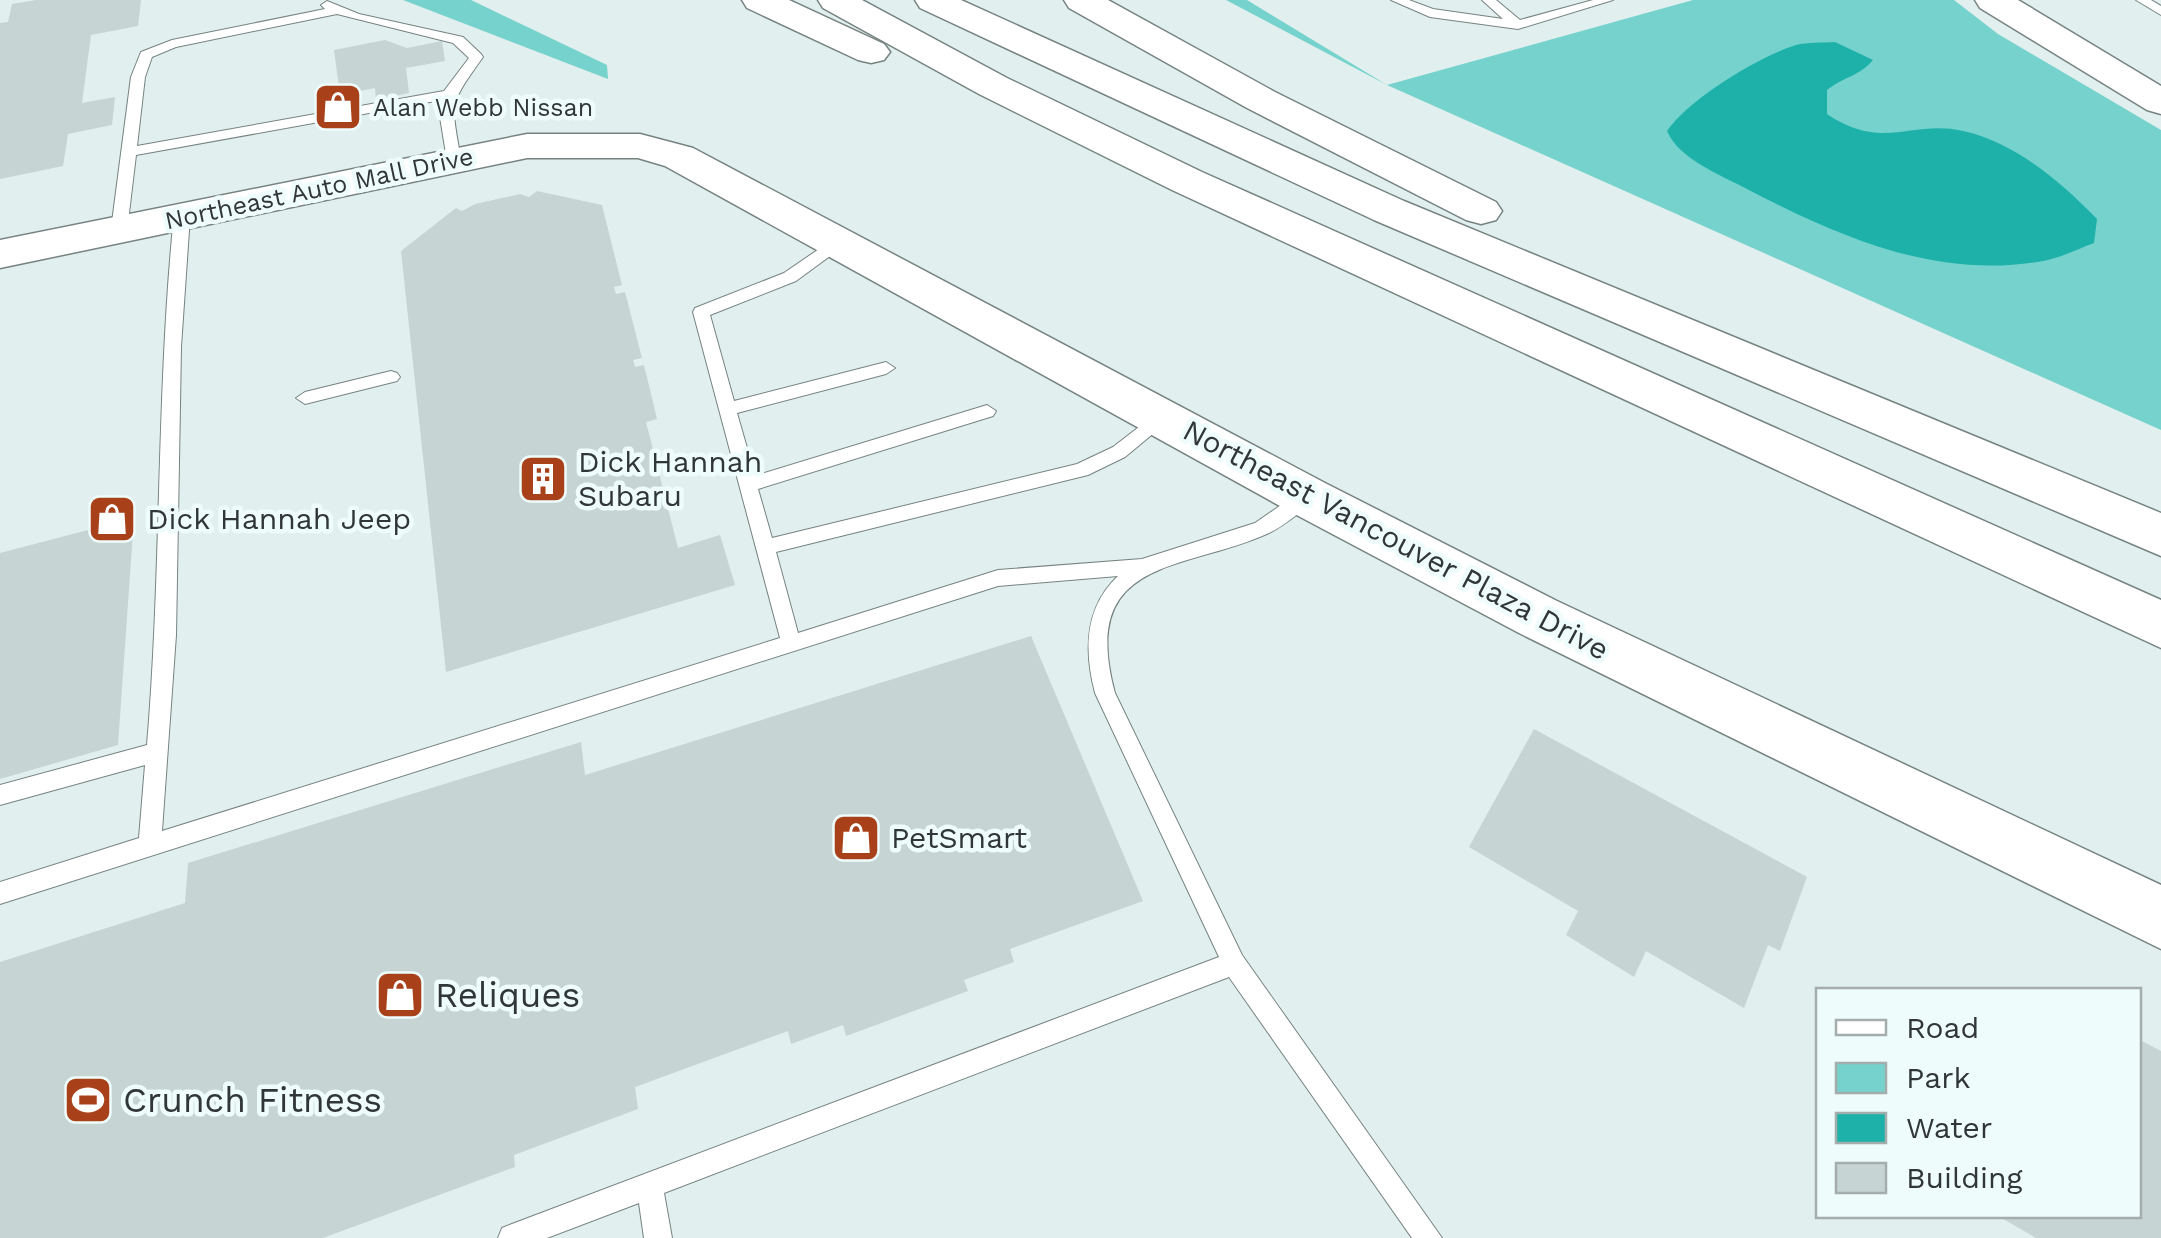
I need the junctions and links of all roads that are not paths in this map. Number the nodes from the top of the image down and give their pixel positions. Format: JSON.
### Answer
{"nodes":[{"id":1,"x":316,"y":0,"type":"edge"},
{"id":2,"x":760,"y":0,"type":"edge"},
{"id":3,"x":836,"y":0,"type":"edge"},
{"id":4,"x":933,"y":0,"type":"edge"},
{"id":5,"x":1082,"y":0,"type":"edge"},
{"id":6,"x":1398,"y":0,"type":"edge"},
{"id":7,"x":1488,"y":0,"type":"edge"},
{"id":8,"x":1607,"y":0,"type":"edge"},
{"id":9,"x":1993,"y":0,"type":"edge"},
{"id":10,"x":2142,"y":0,"type":"edge"},
{"id":11,"x":338,"y":10,"type":"junction"},
{"id":12,"x":2161,"y":12,"type":"edge"},
{"id":13,"x":1518,"y":25,"type":"junction"},
{"id":14,"x":449,"y":94,"type":"junction"},
{"id":15,"x":2161,"y":102,"type":"edge"},
{"id":16,"x":640,"y":146,"type":"joint"},
{"id":17,"x":130,"y":152,"type":"junction"},
{"id":18,"x":454,"y":160,"type":"junction"},
{"id":19,"x":1187,"y":181,"type":"junction"},
{"id":20,"x":182,"y":216,"type":"junction"},
{"id":21,"x":119,"y":230,"type":"junction"},
{"id":22,"x":841,"y":242,"type":"junction"},
{"id":23,"x":0,"y":254,"type":"edge"},
{"id":24,"x":886,"y":368,"type":"dead end"},
{"id":25,"x":392,"y":377,"type":"dead end"},
{"id":26,"x":305,"y":398,"type":"dead end"},
{"id":27,"x":728,"y":409,"type":"junction"},
{"id":28,"x":987,"y":411,"type":"dead end"},
{"id":29,"x":1163,"y":418,"type":"junction"},
{"id":30,"x":748,"y":485,"type":"junction"},
{"id":31,"x":1306,"y":497,"type":"junction"},
{"id":32,"x":2085,"y":504,"type":"junction"},
{"id":33,"x":2161,"y":536,"type":"edge"},
{"id":34,"x":765,"y":547,"type":"junction"},
{"id":35,"x":1140,"y":566,"type":"junction"},
{"id":36,"x":2161,"y":625,"type":"edge"},
{"id":37,"x":790,"y":643,"type":"junction"},
{"id":38,"x":156,"y":752,"type":"junction"},
{"id":39,"x":0,"y":794,"type":"edge"},
{"id":40,"x":150,"y":846,"type":"junction"},
{"id":41,"x":0,"y":893,"type":"edge"},
{"id":42,"x":2161,"y":918,"type":"edge"},
{"id":43,"x":1234,"y":962,"type":"junction"},
{"id":44,"x":650,"y":1186,"type":"junction"},
{"id":45,"x":512,"y":1238,"type":"edge"},
{"id":46,"x":658,"y":1238,"type":"edge"},
{"id":47,"x":1428,"y":1238,"type":"edge"}],
"edges":[{"from":1,"to":11,"type":"lane"},
{"from":2,"to":19,"type":"main road"},
{"from":3,"to":19,"type":"main road"},
{"from":4,"to":32,"type":"main road"},
{"from":5,"to":32,"type":"main road"},
{"from":6,"to":13,"type":"lane"},
{"from":7,"to":13,"type":"lane"},
{"from":8,"to":13,"type":"lane"},
{"from":9,"to":15,"type":"main road"},
{"from":10,"to":12,"type":"lane"},
{"from":11,"to":14,"type":"lane"},
{"from":11,"to":17,"type":"lane"},
{"from":14,"to":17,"type":"lane"},
{"from":14,"to":18,"type":"lane"},
{"from":16,"to":18,"type":"main road","name":"Northeast Auto Mall Drive"},
{"from":16,"to":22,"type":"main road","name":"Northeast Vancouver Plaza Drive"},
{"from":17,"to":21,"type":"lane"},
{"from":18,"to":20,"type":"main road","name":"Northeast Auto Mall Drive"},
{"from":19,"to":36,"type":"main road"},
{"from":20,"to":21,"type":"main road","name":"Northeast Auto Mall Drive"},
{"from":20,"to":38,"type":"lane"},
{"from":21,"to":23,"type":"main road","name":"Northeast Auto Mall Drive"},
{"from":22,"to":27,"type":"lane"},
{"from":22,"to":29,"type":"main road","name":"Northeast Vancouver Plaza Drive"},
{"from":24,"to":27,"type":"lane"},
{"from":25,"to":26,"type":"lane"},
{"from":27,"to":30,"type":"lane"},
{"from":28,"to":30,"type":"lane"},
{"from":29,"to":31,"type":"main road","name":"Northeast Vancouver Plaza Drive"},
{"from":29,"to":34,"type":"lane"},
{"from":30,"to":34,"type":"lane"},
{"from":31,"to":35,"type":"lane"},
{"from":31,"to":42,"type":"main road","name":"Northeast Vancouver Plaza Drive"},
{"from":32,"to":33,"type":"main road"},
{"from":34,"to":37,"type":"lane"},
{"from":35,"to":37,"type":"lane"},
{"from":35,"to":43,"type":"lane"},
{"from":37,"to":40,"type":"lane"},
{"from":38,"to":39,"type":"lane"},
{"from":38,"to":40,"type":"lane"},
{"from":40,"to":41,"type":"lane"},
{"from":43,"to":44,"type":"lane"},
{"from":43,"to":47,"type":"lane"},
{"from":44,"to":45,"type":"lane"},
{"from":44,"to":46,"type":"lane"}]}
